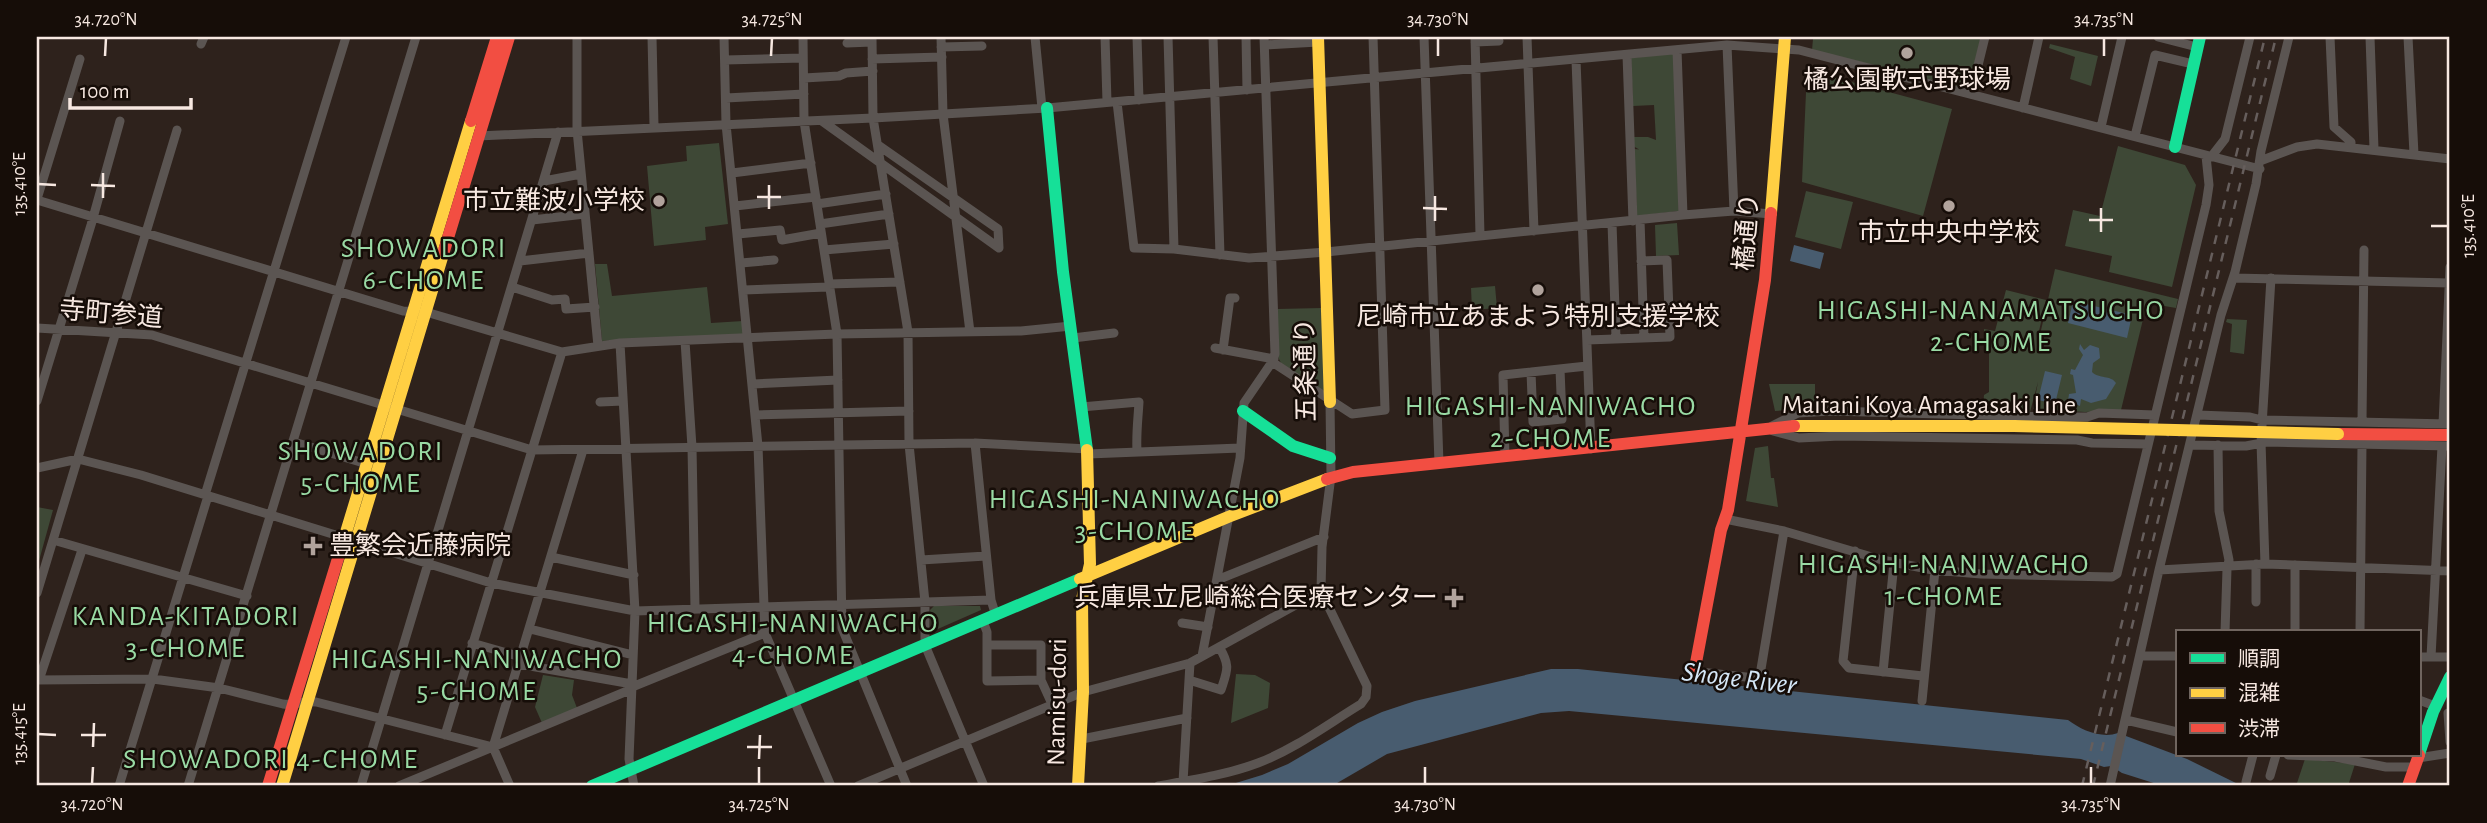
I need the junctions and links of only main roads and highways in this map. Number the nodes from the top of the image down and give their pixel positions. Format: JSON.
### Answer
{"nodes":[{"id":1,"x":497,"y":37,"type":"edge"},
{"id":2,"x":509,"y":37,"type":"edge"},
{"id":3,"x":1318,"y":40,"type":"edge"},
{"id":4,"x":2198,"y":42,"type":"edge"},
{"id":5,"x":1785,"y":43,"type":"edge"},
{"id":6,"x":1044,"y":108,"type":"road end"},
{"id":7,"x":2175,"y":147,"type":"road end"},
{"id":8,"x":419,"y":313,"type":"junction"},
{"id":9,"x":1330,"y":401,"type":"road end"},
{"id":10,"x":391,"y":407,"type":"junction"},
{"id":11,"x":1243,"y":411,"type":"road end"},
{"id":12,"x":1742,"y":431,"type":"junction"},
{"id":13,"x":2447,"y":435,"type":"edge"},
{"id":14,"x":1330,"y":458,"type":"road end"},
{"id":15,"x":350,"y":539,"type":"junction"},
{"id":16,"x":1088,"y":577,"type":"junction"},
{"id":17,"x":1695,"y":668,"type":"road end"},
{"id":18,"x":2450,"y":677,"type":"edge"},
{"id":19,"x":2420,"y":750,"type":"edge"},
{"id":20,"x":2417,"y":758,"type":"edge"},
{"id":21,"x":268,"y":786,"type":"edge"},
{"id":22,"x":282,"y":786,"type":"edge"},
{"id":23,"x":592,"y":786,"type":"edge"},
{"id":24,"x":1079,"y":786,"type":"edge"},
{"id":25,"x":2408,"y":786,"type":"edge"}],
"edges":[{"from":1,"to":8,"type":"main road"},
{"from":2,"to":8,"type":"main road"},
{"from":3,"to":9,"type":"main road","name":"五条通り"},
{"from":4,"to":7,"type":"main road"},
{"from":5,"to":12,"type":"main road","name":"橘通り"},
{"from":6,"to":16,"type":"main road","name":"Namisu-dori"},
{"from":8,"to":10,"type":"main road"},
{"from":10,"to":15,"type":"main road"},
{"from":10,"to":15,"type":"main road"},
{"from":11,"to":14,"type":"main road"},
{"from":12,"to":13,"type":"main road","name":"Maitani Koya Amagasaki Line","bridge":true},
{"from":12,"to":16,"type":"main road","name":"Maitani Koya Amagasaki Line"},
{"from":12,"to":17,"type":"main road","name":"橘通り"},
{"from":15,"to":21,"type":"main road"},
{"from":15,"to":22,"type":"main road"},
{"from":16,"to":23,"type":"main road","name":"Maitani Koya Amagasaki Line"},
{"from":16,"to":24,"type":"main road","name":"Namisu-dori"},
{"from":18,"to":19,"type":"main road"},
{"from":20,"to":25,"type":"main road"}]}
